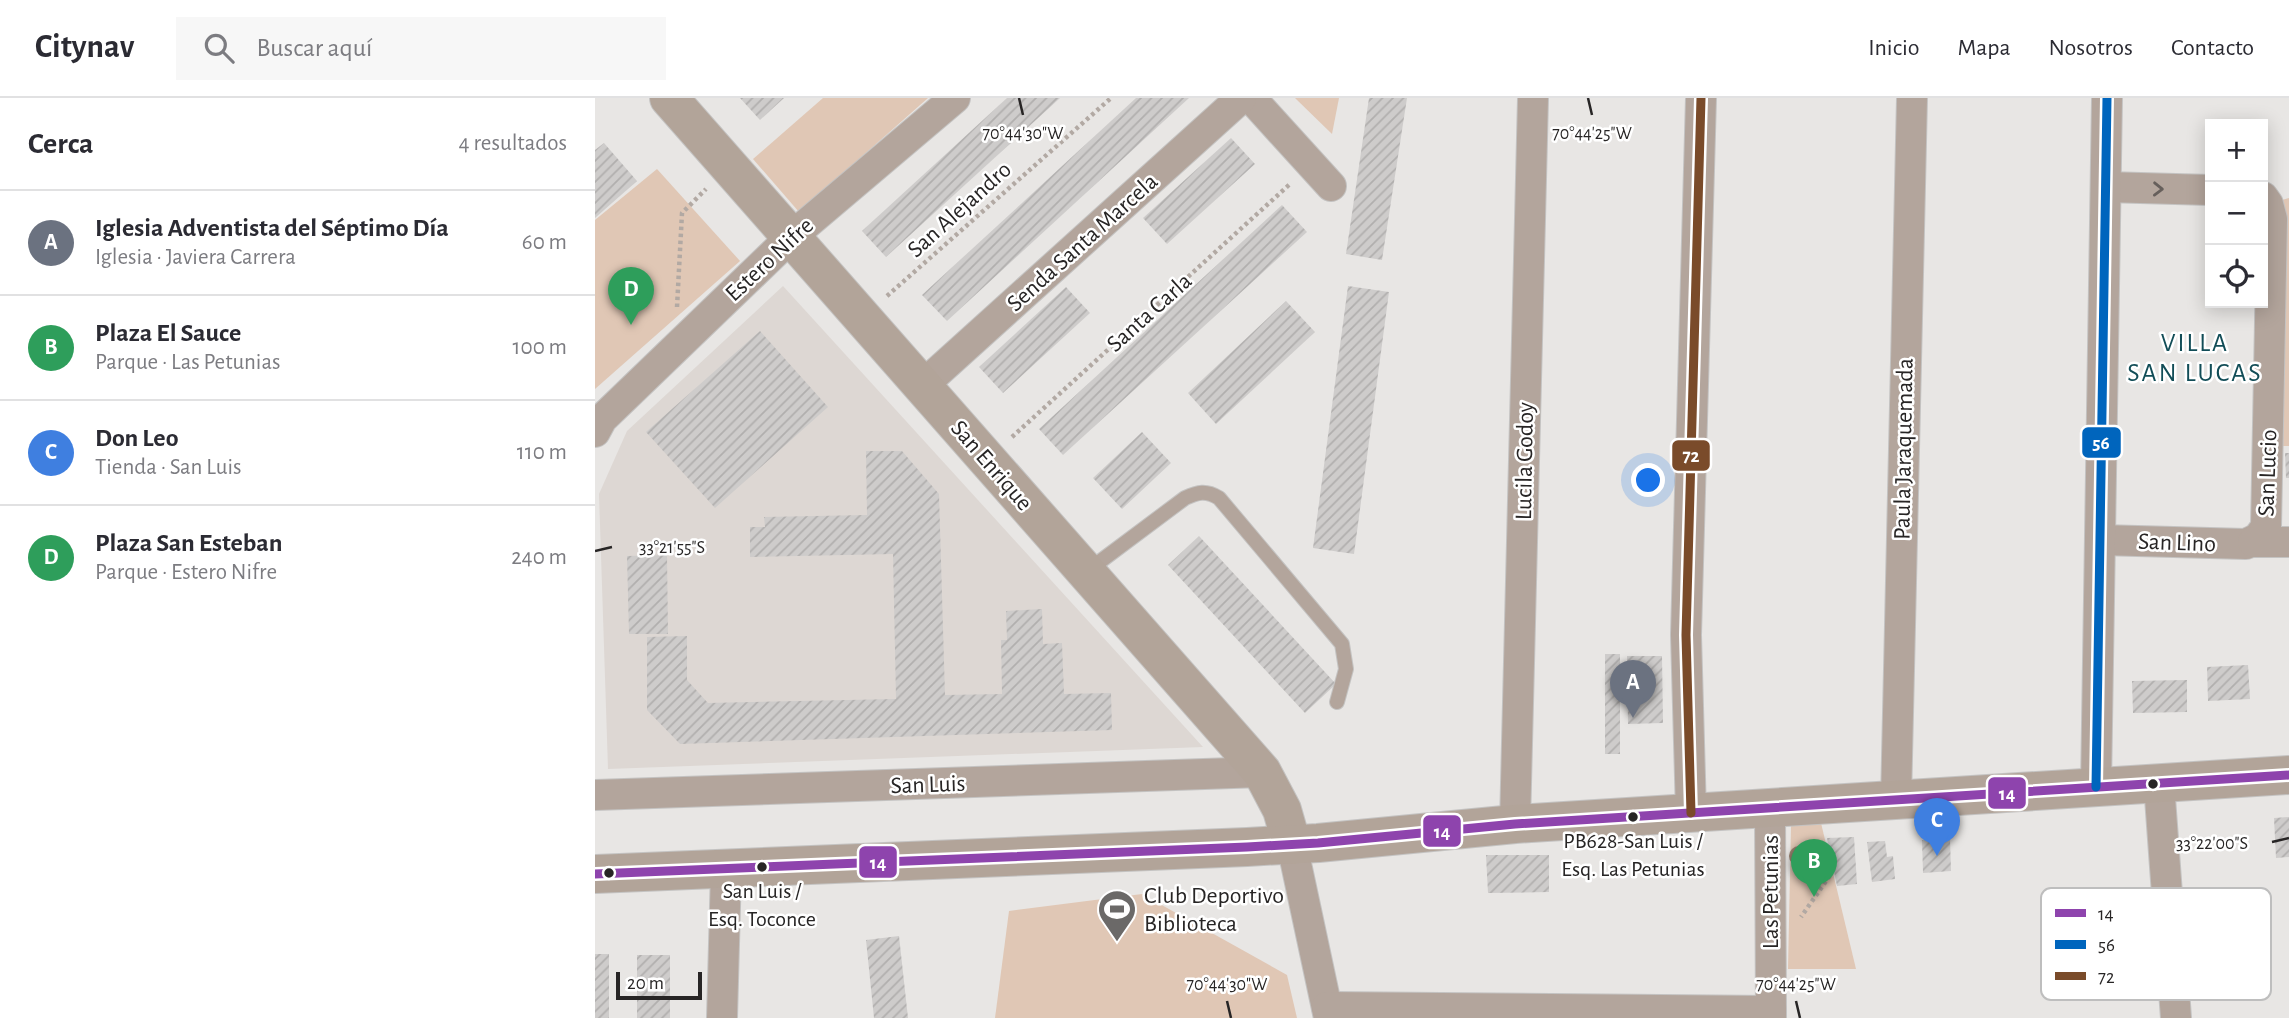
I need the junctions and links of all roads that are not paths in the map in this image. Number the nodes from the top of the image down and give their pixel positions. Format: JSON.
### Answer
{"nodes":[{"id":1,"x":669,"y":98,"type":"edge"},
{"id":2,"x":955,"y":98,"type":"edge"},
{"id":3,"x":1241,"y":98,"type":"edge"},
{"id":4,"x":1251,"y":98,"type":"edge"},
{"id":5,"x":1533,"y":98,"type":"edge"},
{"id":6,"x":1701,"y":98,"type":"edge"},
{"id":7,"x":1912,"y":98,"type":"edge"},
{"id":8,"x":2107,"y":98,"type":"edge"},
{"id":9,"x":1322,"y":175,"type":"road end"},
{"id":10,"x":2106,"y":187,"type":"junction"},
{"id":11,"x":2205,"y":190,"type":"edge"},
{"id":12,"x":2289,"y":192,"type":"edge"},
{"id":13,"x":2268,"y":194,"type":"edge"},
{"id":14,"x":2268,"y":205,"type":"edge"},
{"id":15,"x":791,"y":237,"type":"junction"},
{"id":16,"x":922,"y":386,"type":"junction"},
{"id":17,"x":595,"y":432,"type":"edge"},
{"id":18,"x":2101,"y":540,"type":"junction"},
{"id":19,"x":2256,"y":540,"type":"junction"},
{"id":20,"x":2289,"y":542,"type":"edge"},
{"id":21,"x":1086,"y":572,"type":"junction"},
{"id":22,"x":1338,"y":702,"type":"dead end"},
{"id":23,"x":1262,"y":772,"type":"junction"},
{"id":24,"x":2289,"y":775,"type":"edge"},
{"id":25,"x":2159,"y":784,"type":"junction"},
{"id":26,"x":2096,"y":787,"type":"junction"},
{"id":27,"x":595,"y":795,"type":"edge"},
{"id":28,"x":1896,"y":800,"type":"junction"},
{"id":29,"x":1691,"y":814,"type":"junction"},
{"id":30,"x":1515,"y":824,"type":"junction"},
{"id":31,"x":1770,"y":825,"type":"junction"},
{"id":32,"x":1292,"y":845,"type":"junction"},
{"id":33,"x":726,"y":870,"type":"junction"},
{"id":34,"x":595,"y":874,"type":"edge"},
{"id":35,"x":2167,"y":888,"type":"edge"},
{"id":36,"x":2175,"y":1000,"type":"edge"},
{"id":37,"x":1328,"y":1012,"type":"edge"},
{"id":38,"x":1771,"y":1014,"type":"edge"},
{"id":39,"x":722,"y":1018,"type":"edge"},
{"id":40,"x":2176,"y":1018,"type":"edge"}],
"edges":[{"from":1,"to":15,"type":"street","name":"San Enrique"},
{"from":2,"to":15,"type":"street","name":"Estero Nifre"},
{"from":3,"to":16,"type":"street","name":"Senda Santa Marcela"},
{"from":4,"to":9,"type":"street"},
{"from":5,"to":30,"type":"street","name":"Lucila Godoy"},
{"from":6,"to":29,"type":"street"},
{"from":7,"to":28,"type":"street","name":"Paula Jaraquemada"},
{"from":8,"to":10,"type":"street"},
{"from":10,"to":11,"type":"street","one_way":true},
{"from":10,"to":18,"type":"street"},
{"from":12,"to":13,"type":"street"},
{"from":14,"to":19,"type":"street","name":"San Lucio"},
{"from":15,"to":16,"type":"street","name":"San Enrique"},
{"from":15,"to":17,"type":"street","name":"Estero Nifre"},
{"from":16,"to":21,"type":"street","name":"San Enrique"},
{"from":18,"to":19,"type":"street","name":"San Lino"},
{"from":18,"to":26,"type":"street"},
{"from":19,"to":20,"type":"street","name":"San Lino"},
{"from":21,"to":22,"type":"lane"},
{"from":21,"to":23,"type":"street","name":"San Enrique"},
{"from":23,"to":27,"type":"street","name":"San Luis"},
{"from":23,"to":32,"type":"street","name":"San Enrique"},
{"from":24,"to":25,"type":"street"},
{"from":25,"to":26,"type":"street"},
{"from":25,"to":35,"type":"street"},
{"from":26,"to":28,"type":"street"},
{"from":28,"to":31,"type":"street"},
{"from":29,"to":30,"type":"street"},
{"from":29,"to":31,"type":"street"},
{"from":30,"to":32,"type":"street"},
{"from":31,"to":38,"type":"street","name":"Las Petunias"},
{"from":32,"to":33,"type":"street"},
{"from":32,"to":37,"type":"street"},
{"from":33,"to":34,"type":"street"},
{"from":33,"to":39,"type":"street"},
{"from":36,"to":40,"type":"street"},
{"from":37,"to":38,"type":"street"}]}
